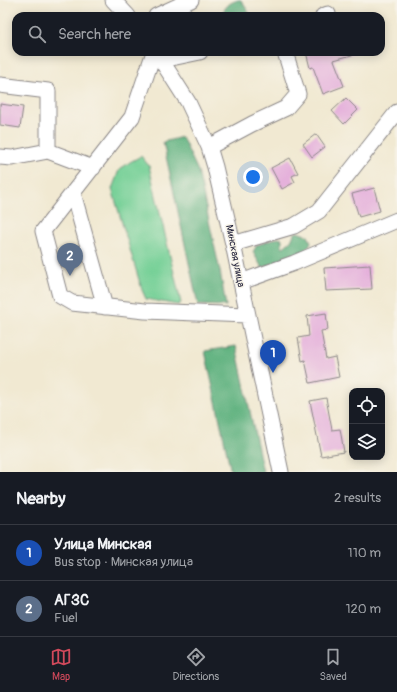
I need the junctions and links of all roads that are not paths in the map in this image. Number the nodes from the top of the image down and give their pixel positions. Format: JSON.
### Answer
{"nodes":[{"id":1,"x":113,"y":0,"type":"edge"},
{"id":2,"x":191,"y":0,"type":"edge"},
{"id":3,"x":124,"y":12,"type":"edge"},
{"id":4,"x":165,"y":12,"type":"edge"},
{"id":5,"x":157,"y":56,"type":"edge"},
{"id":6,"x":158,"y":56,"type":"edge"},
{"id":7,"x":286,"y":56,"type":"edge"},
{"id":8,"x":0,"y":85,"type":"edge"},
{"id":9,"x":397,"y":112,"type":"edge"},
{"id":10,"x":208,"y":147,"type":"junction"},
{"id":11,"x":48,"y":151,"type":"junction"},
{"id":12,"x":0,"y":157,"type":"edge"},
{"id":13,"x":93,"y":168,"type":"junction"},
{"id":14,"x":73,"y":193,"type":"junction"},
{"id":15,"x":397,"y":220,"type":"edge"},
{"id":16,"x":233,"y":244,"type":"junction"},
{"id":17,"x":241,"y":282,"type":"junction"},
{"id":18,"x":105,"y":307,"type":"junction"},
{"id":19,"x":247,"y":315,"type":"junction"},
{"id":20,"x":281,"y":472,"type":"edge"}],
"edges":[{"from":1,"to":3,"type":"street"},
{"from":2,"to":4,"type":"street"},
{"from":5,"to":13,"type":"street"},
{"from":6,"to":10,"type":"street","name":"Минская улица"},
{"from":7,"to":10,"type":"street"},
{"from":8,"to":11,"type":"street"},
{"from":9,"to":16,"type":"street"},
{"from":10,"to":16,"type":"street","name":"Минская улица"},
{"from":11,"to":12,"type":"street"},
{"from":11,"to":13,"type":"street"},
{"from":13,"to":14,"type":"street"},
{"from":14,"to":18,"type":"street"},
{"from":14,"to":18,"type":"street"},
{"from":15,"to":17,"type":"street"},
{"from":16,"to":17,"type":"street","name":"Минская улица"},
{"from":17,"to":19,"type":"street","name":"Минская улица"},
{"from":18,"to":19,"type":"street"},
{"from":19,"to":20,"type":"street","name":"Минская улица"}]}
